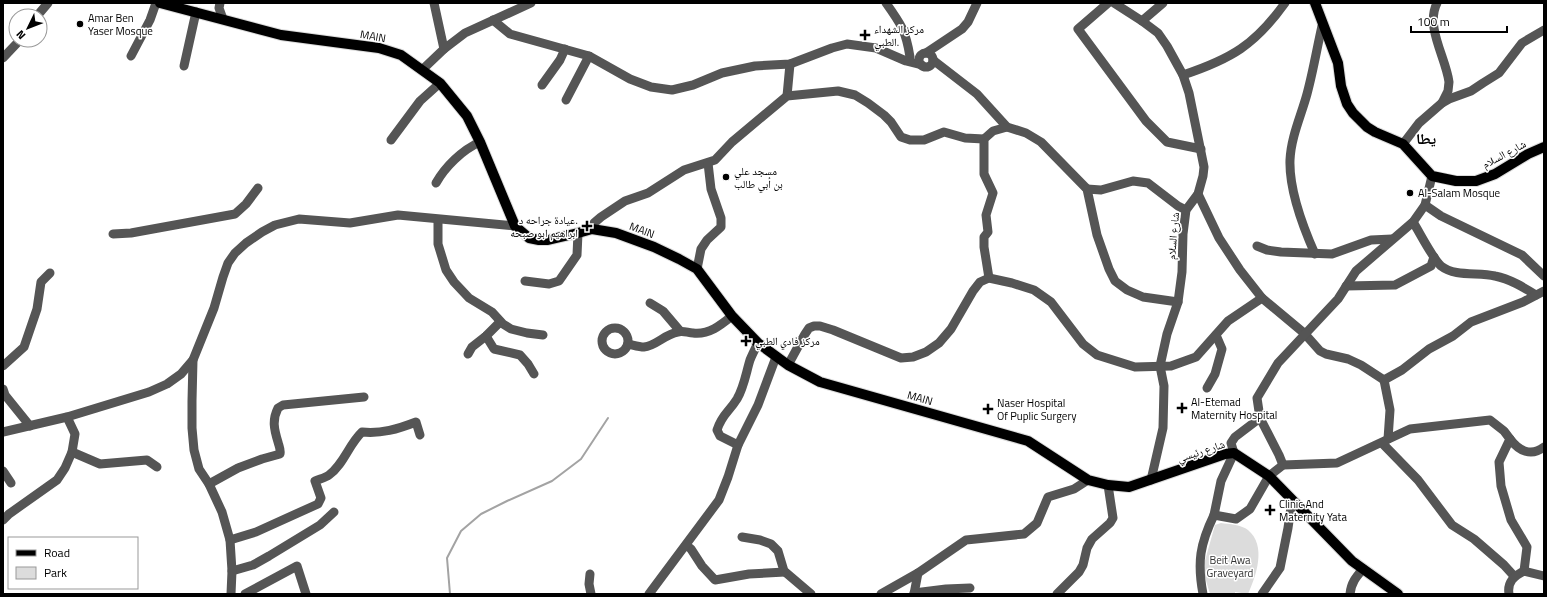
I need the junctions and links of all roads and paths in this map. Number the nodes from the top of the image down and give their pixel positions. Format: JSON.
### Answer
{"nodes":[{"id":1,"x":156,"y":3,"type":"edge"},
{"id":2,"x":160,"y":3,"type":"edge"},
{"id":3,"x":220,"y":3,"type":"edge"},
{"id":4,"x":434,"y":3,"type":"edge"},
{"id":5,"x":531,"y":3,"type":"edge"},
{"id":6,"x":886,"y":3,"type":"edge"},
{"id":7,"x":977,"y":3,"type":"edge"},
{"id":8,"x":1108,"y":3,"type":"edge"},
{"id":9,"x":1114,"y":3,"type":"edge"},
{"id":10,"x":1163,"y":3,"type":"edge"},
{"id":11,"x":1285,"y":3,"type":"edge"},
{"id":12,"x":1314,"y":3,"type":"edge"},
{"id":13,"x":1437,"y":3,"type":"edge"},
{"id":14,"x":196,"y":12,"type":"junction"},
{"id":15,"x":224,"y":19,"type":"junction"},
{"id":16,"x":493,"y":20,"type":"junction"},
{"id":17,"x":1142,"y":21,"type":"junction"},
{"id":18,"x":1322,"y":26,"type":"junction"},
{"id":19,"x":1544,"y":30,"type":"edge"},
{"id":20,"x":12,"y":48,"type":"edge"},
{"id":21,"x":444,"y":49,"type":"junction"},
{"id":22,"x":565,"y":49,"type":"junction"},
{"id":23,"x":890,"y":53,"type":"junction"},
{"id":24,"x":131,"y":56,"type":"dead end"},
{"id":25,"x":589,"y":56,"type":"junction"},
{"id":26,"x":3,"y":58,"type":"edge"},
{"id":27,"x":924,"y":59,"type":"junction"},
{"id":28,"x":790,"y":64,"type":"junction"},
{"id":29,"x":184,"y":66,"type":"dead end"},
{"id":30,"x":423,"y":69,"type":"junction"},
{"id":31,"x":1183,"y":75,"type":"junction"},
{"id":32,"x":440,"y":83,"type":"junction"},
{"id":33,"x":542,"y":85,"type":"dead end"},
{"id":34,"x":787,"y":96,"type":"junction"},
{"id":35,"x":566,"y":100,"type":"dead end"},
{"id":36,"x":1442,"y":103,"type":"junction"},
{"id":37,"x":1007,"y":127,"type":"junction"},
{"id":38,"x":984,"y":139,"type":"junction"},
{"id":39,"x":391,"y":140,"type":"dead end"},
{"id":40,"x":480,"y":142,"type":"junction"},
{"id":41,"x":1404,"y":144,"type":"junction"},
{"id":42,"x":1544,"y":147,"type":"edge"},
{"id":43,"x":1201,"y":149,"type":"junction"},
{"id":44,"x":708,"y":163,"type":"junction"},
{"id":45,"x":1432,"y":176,"type":"junction"},
{"id":46,"x":436,"y":183,"type":"dead end"},
{"id":47,"x":258,"y":188,"type":"dead end"},
{"id":48,"x":1087,"y":189,"type":"junction"},
{"id":49,"x":1198,"y":194,"type":"junction"},
{"id":50,"x":1426,"y":205,"type":"junction"},
{"id":51,"x":1186,"y":210,"type":"junction"},
{"id":52,"x":438,"y":220,"type":"junction"},
{"id":53,"x":1413,"y":222,"type":"junction"},
{"id":54,"x":516,"y":226,"type":"junction"},
{"id":55,"x":592,"y":228,"type":"junction"},
{"id":56,"x":578,"y":233,"type":"junction"},
{"id":57,"x":113,"y":234,"type":"dead end"},
{"id":58,"x":1392,"y":239,"type":"junction"},
{"id":59,"x":1257,"y":246,"type":"dead end"},
{"id":60,"x":1315,"y":254,"type":"junction"},
{"id":61,"x":1434,"y":257,"type":"junction"},
{"id":62,"x":697,"y":269,"type":"junction"},
{"id":63,"x":50,"y":273,"type":"dead end"},
{"id":64,"x":1544,"y":276,"type":"edge"},
{"id":65,"x":989,"y":278,"type":"junction"},
{"id":66,"x":525,"y":281,"type":"dead end"},
{"id":67,"x":1346,"y":286,"type":"junction"},
{"id":68,"x":1540,"y":293,"type":"edge"},
{"id":69,"x":1262,"y":298,"type":"junction"},
{"id":70,"x":1178,"y":302,"type":"junction"},
{"id":71,"x":650,"y":303,"type":"dead end"},
{"id":72,"x":732,"y":316,"type":"junction"},
{"id":73,"x":500,"y":322,"type":"junction"},
{"id":74,"x":680,"y":331,"type":"junction"},
{"id":75,"x":1304,"y":333,"type":"junction"},
{"id":76,"x":543,"y":335,"type":"dead end"},
{"id":77,"x":1216,"y":335,"type":"junction"},
{"id":78,"x":486,"y":336,"type":"junction"},
{"id":79,"x":758,"y":343,"type":"junction"},
{"id":80,"x":628,"y":344,"type":"dead end"},
{"id":81,"x":468,"y":354,"type":"dead end"},
{"id":82,"x":776,"y":357,"type":"junction"},
{"id":83,"x":193,"y":360,"type":"junction"},
{"id":84,"x":788,"y":365,"type":"junction"},
{"id":85,"x":3,"y":366,"type":"edge"},
{"id":86,"x":1160,"y":366,"type":"junction"},
{"id":87,"x":534,"y":374,"type":"dead end"},
{"id":88,"x":1384,"y":380,"type":"junction"},
{"id":89,"x":1207,"y":388,"type":"dead end"},
{"id":90,"x":3,"y":390,"type":"edge"},
{"id":91,"x":364,"y":397,"type":"dead end"},
{"id":92,"x":67,"y":417,"type":"junction"},
{"id":93,"x":1260,"y":418,"type":"junction"},
{"id":94,"x":30,"y":426,"type":"junction"},
{"id":95,"x":3,"y":432,"type":"edge"},
{"id":96,"x":420,"y":435,"type":"dead end"},
{"id":97,"x":1510,"y":439,"type":"junction"},
{"id":98,"x":1385,"y":441,"type":"junction"},
{"id":99,"x":738,"y":445,"type":"junction"},
{"id":100,"x":1544,"y":447,"type":"edge"},
{"id":101,"x":72,"y":452,"type":"junction"},
{"id":102,"x":1234,"y":453,"type":"junction"},
{"id":103,"x":1283,"y":465,"type":"junction"},
{"id":104,"x":157,"y":467,"type":"dead end"},
{"id":105,"x":3,"y":471,"type":"edge"},
{"id":106,"x":1269,"y":476,"type":"junction"},
{"id":107,"x":1088,"y":480,"type":"junction"},
{"id":108,"x":1151,"y":480,"type":"junction"},
{"id":109,"x":11,"y":483,"type":"dead end"},
{"id":110,"x":209,"y":484,"type":"junction"},
{"id":111,"x":1108,"y":485,"type":"junction"},
{"id":112,"x":1292,"y":500,"type":"junction"},
{"id":113,"x":334,"y":512,"type":"dead end"},
{"id":114,"x":1214,"y":515,"type":"junction"},
{"id":115,"x":3,"y":520,"type":"edge"},
{"id":116,"x":742,"y":537,"type":"dead end"},
{"id":117,"x":230,"y":540,"type":"junction"},
{"id":118,"x":686,"y":545,"type":"junction"},
{"id":119,"x":1363,"y":569,"type":"junction"},
{"id":120,"x":232,"y":571,"type":"junction"},
{"id":121,"x":1524,"y":571,"type":"junction"},
{"id":122,"x":786,"y":572,"type":"junction"},
{"id":123,"x":918,"y":572,"type":"junction"},
{"id":124,"x":590,"y":574,"type":"dead end"},
{"id":125,"x":1514,"y":576,"type":"junction"},
{"id":126,"x":1544,"y":576,"type":"edge"},
{"id":127,"x":970,"y":588,"type":"dead end"},
{"id":128,"x":231,"y":594,"type":"edge"},
{"id":129,"x":245,"y":594,"type":"edge"},
{"id":130,"x":306,"y":594,"type":"edge"},
{"id":131,"x":591,"y":594,"type":"edge"},
{"id":132,"x":649,"y":594,"type":"edge"},
{"id":133,"x":811,"y":594,"type":"edge"},
{"id":134,"x":881,"y":594,"type":"edge"},
{"id":135,"x":914,"y":594,"type":"edge"},
{"id":136,"x":1057,"y":594,"type":"edge"},
{"id":137,"x":1203,"y":594,"type":"edge"},
{"id":138,"x":1262,"y":594,"type":"edge"},
{"id":139,"x":1350,"y":594,"type":"edge"},
{"id":140,"x":1398,"y":594,"type":"edge"},
{"id":141,"x":1509,"y":594,"type":"edge"}],
"edges":[{"from":1,"to":24,"type":"street"},
{"from":2,"to":14,"type":"main road","name":"MAIN"},
{"from":3,"to":15,"type":"street"},
{"from":4,"to":21,"type":"street"},
{"from":5,"to":16,"type":"street"},
{"from":6,"to":27,"type":"street"},
{"from":7,"to":27,"type":"street"},
{"from":8,"to":43,"type":"street"},
{"from":9,"to":17,"type":"street","name":"شارع السلام"},
{"from":10,"to":17,"type":"street"},
{"from":11,"to":31,"type":"street"},
{"from":12,"to":18,"type":"main road"},
{"from":13,"to":36,"type":"street"},
{"from":14,"to":15,"type":"main road","name":"MAIN"},
{"from":14,"to":29,"type":"street"},
{"from":15,"to":30,"type":"main road","name":"MAIN"},
{"from":16,"to":21,"type":"street"},
{"from":16,"to":22,"type":"street"},
{"from":17,"to":31,"type":"street","name":"شارع السلام"},
{"from":18,"to":41,"type":"main road"},
{"from":18,"to":60,"type":"street"},
{"from":19,"to":36,"type":"street"},
{"from":20,"to":26,"type":"street"},
{"from":21,"to":30,"type":"street"},
{"from":22,"to":25,"type":"street"},
{"from":22,"to":33,"type":"street"},
{"from":23,"to":27,"type":"street"},
{"from":23,"to":27,"type":"street"},
{"from":23,"to":28,"type":"street"},
{"from":25,"to":28,"type":"street"},
{"from":25,"to":35,"type":"street"},
{"from":27,"to":37,"type":"street"},
{"from":28,"to":34,"type":"street"},
{"from":30,"to":32,"type":"main road","name":"MAIN"},
{"from":31,"to":43,"type":"street","name":"شارع السلام"},
{"from":32,"to":39,"type":"street"},
{"from":32,"to":40,"type":"main road","name":"MAIN"},
{"from":34,"to":38,"type":"street"},
{"from":34,"to":44,"type":"street"},
{"from":36,"to":41,"type":"street"},
{"from":37,"to":38,"type":"street"},
{"from":37,"to":48,"type":"street"},
{"from":38,"to":65,"type":"street"},
{"from":40,"to":46,"type":"street"},
{"from":40,"to":54,"type":"main road","name":"MAIN"},
{"from":41,"to":45,"type":"main road"},
{"from":42,"to":45,"type":"main road","name":"شارع السلام"},
{"from":43,"to":49,"type":"street","name":"شارع السلام"},
{"from":44,"to":55,"type":"street"},
{"from":44,"to":62,"type":"street"},
{"from":45,"to":50,"type":"street"},
{"from":47,"to":57,"type":"street"},
{"from":48,"to":51,"type":"street"},
{"from":48,"to":70,"type":"street"},
{"from":49,"to":51,"type":"street","name":"شارع السلام"},
{"from":49,"to":69,"type":"street"},
{"from":50,"to":53,"type":"street"},
{"from":50,"to":64,"type":"street"},
{"from":51,"to":70,"type":"street","name":"شارع السلام"},
{"from":52,"to":54,"type":"street"},
{"from":52,"to":73,"type":"street"},
{"from":52,"to":83,"type":"street"},
{"from":53,"to":58,"type":"street"},
{"from":53,"to":61,"type":"street"},
{"from":54,"to":56,"type":"main road","name":"MAIN"},
{"from":55,"to":56,"type":"main road","name":"MAIN"},
{"from":55,"to":62,"type":"main road","name":"MAIN"},
{"from":56,"to":66,"type":"street"},
{"from":58,"to":60,"type":"street"},
{"from":58,"to":67,"type":"street"},
{"from":59,"to":60,"type":"street"},
{"from":61,"to":67,"type":"street"},
{"from":61,"to":68,"type":"street"},
{"from":62,"to":72,"type":"main road","name":"MAIN"},
{"from":63,"to":85,"type":"street"},
{"from":65,"to":84,"type":"street"},
{"from":65,"to":86,"type":"street"},
{"from":67,"to":75,"type":"street"},
{"from":68,"to":88,"type":"street"},
{"from":69,"to":75,"type":"street"},
{"from":69,"to":77,"type":"street"},
{"from":70,"to":86,"type":"street","name":"شارع السلام"},
{"from":71,"to":74,"type":"street"},
{"from":72,"to":74,"type":"street"},
{"from":72,"to":79,"type":"main road","name":"MAIN"},
{"from":73,"to":76,"type":"street"},
{"from":73,"to":78,"type":"street"},
{"from":74,"to":80,"type":"street"},
{"from":75,"to":88,"type":"street"},
{"from":75,"to":93,"type":"street"},
{"from":77,"to":86,"type":"street"},
{"from":77,"to":89,"type":"street"},
{"from":78,"to":81,"type":"street"},
{"from":78,"to":87,"type":"street"},
{"from":79,"to":82,"type":"main road","name":"MAIN"},
{"from":79,"to":99,"type":"street"},
{"from":82,"to":84,"type":"main road","name":"MAIN"},
{"from":82,"to":99,"type":"street"},
{"from":83,"to":92,"type":"street"},
{"from":83,"to":110,"type":"street"},
{"from":84,"to":107,"type":"main road","name":"MAIN"},
{"from":86,"to":108,"type":"street","name":"شارع السلام"},
{"from":88,"to":98,"type":"street"},
{"from":90,"to":94,"type":"street"},
{"from":91,"to":110,"type":"street"},
{"from":92,"to":94,"type":"street"},
{"from":92,"to":101,"type":"street"},
{"from":93,"to":102,"type":"street"},
{"from":93,"to":103,"type":"street"},
{"from":94,"to":95,"type":"street"},
{"from":96,"to":117,"type":"street"},
{"from":97,"to":98,"type":"street"},
{"from":97,"to":100,"type":"street"},
{"from":97,"to":121,"type":"street"},
{"from":98,"to":103,"type":"street"},
{"from":98,"to":125,"type":"street"},
{"from":99,"to":118,"type":"street"},
{"from":101,"to":104,"type":"street"},
{"from":101,"to":115,"type":"street"},
{"from":102,"to":106,"type":"main road","name":"شارع رئيسي"},
{"from":102,"to":108,"type":"main road","name":"شارع رئيسي"},
{"from":102,"to":114,"type":"street"},
{"from":103,"to":106,"type":"street"},
{"from":105,"to":109,"type":"street"},
{"from":106,"to":112,"type":"main road","name":"شارع رئيسي"},
{"from":106,"to":114,"type":"street"},
{"from":107,"to":111,"type":"main road","name":"MAIN"},
{"from":107,"to":123,"type":"street"},
{"from":108,"to":111,"type":"main road","name":"MAIN"},
{"from":110,"to":117,"type":"street"},
{"from":111,"to":136,"type":"street"},
{"from":112,"to":119,"type":"main road","name":"شارع رئيسي"},
{"from":112,"to":138,"type":"street"},
{"from":113,"to":120,"type":"street"},
{"from":114,"to":137,"type":"street"},
{"from":116,"to":122,"type":"street"},
{"from":117,"to":120,"type":"street"},
{"from":118,"to":122,"type":"street"},
{"from":118,"to":132,"type":"street"},
{"from":119,"to":139,"type":"street"},
{"from":119,"to":140,"type":"main road","name":"شارع رئيسي"},
{"from":120,"to":128,"type":"street"},
{"from":121,"to":125,"type":"street"},
{"from":121,"to":126,"type":"street"},
{"from":122,"to":133,"type":"street"},
{"from":123,"to":134,"type":"street"},
{"from":123,"to":135,"type":"street"},
{"from":124,"to":131,"type":"street"},
{"from":125,"to":141,"type":"street"},
{"from":127,"to":135,"type":"street"},
{"from":129,"to":130,"type":"street"}]}
